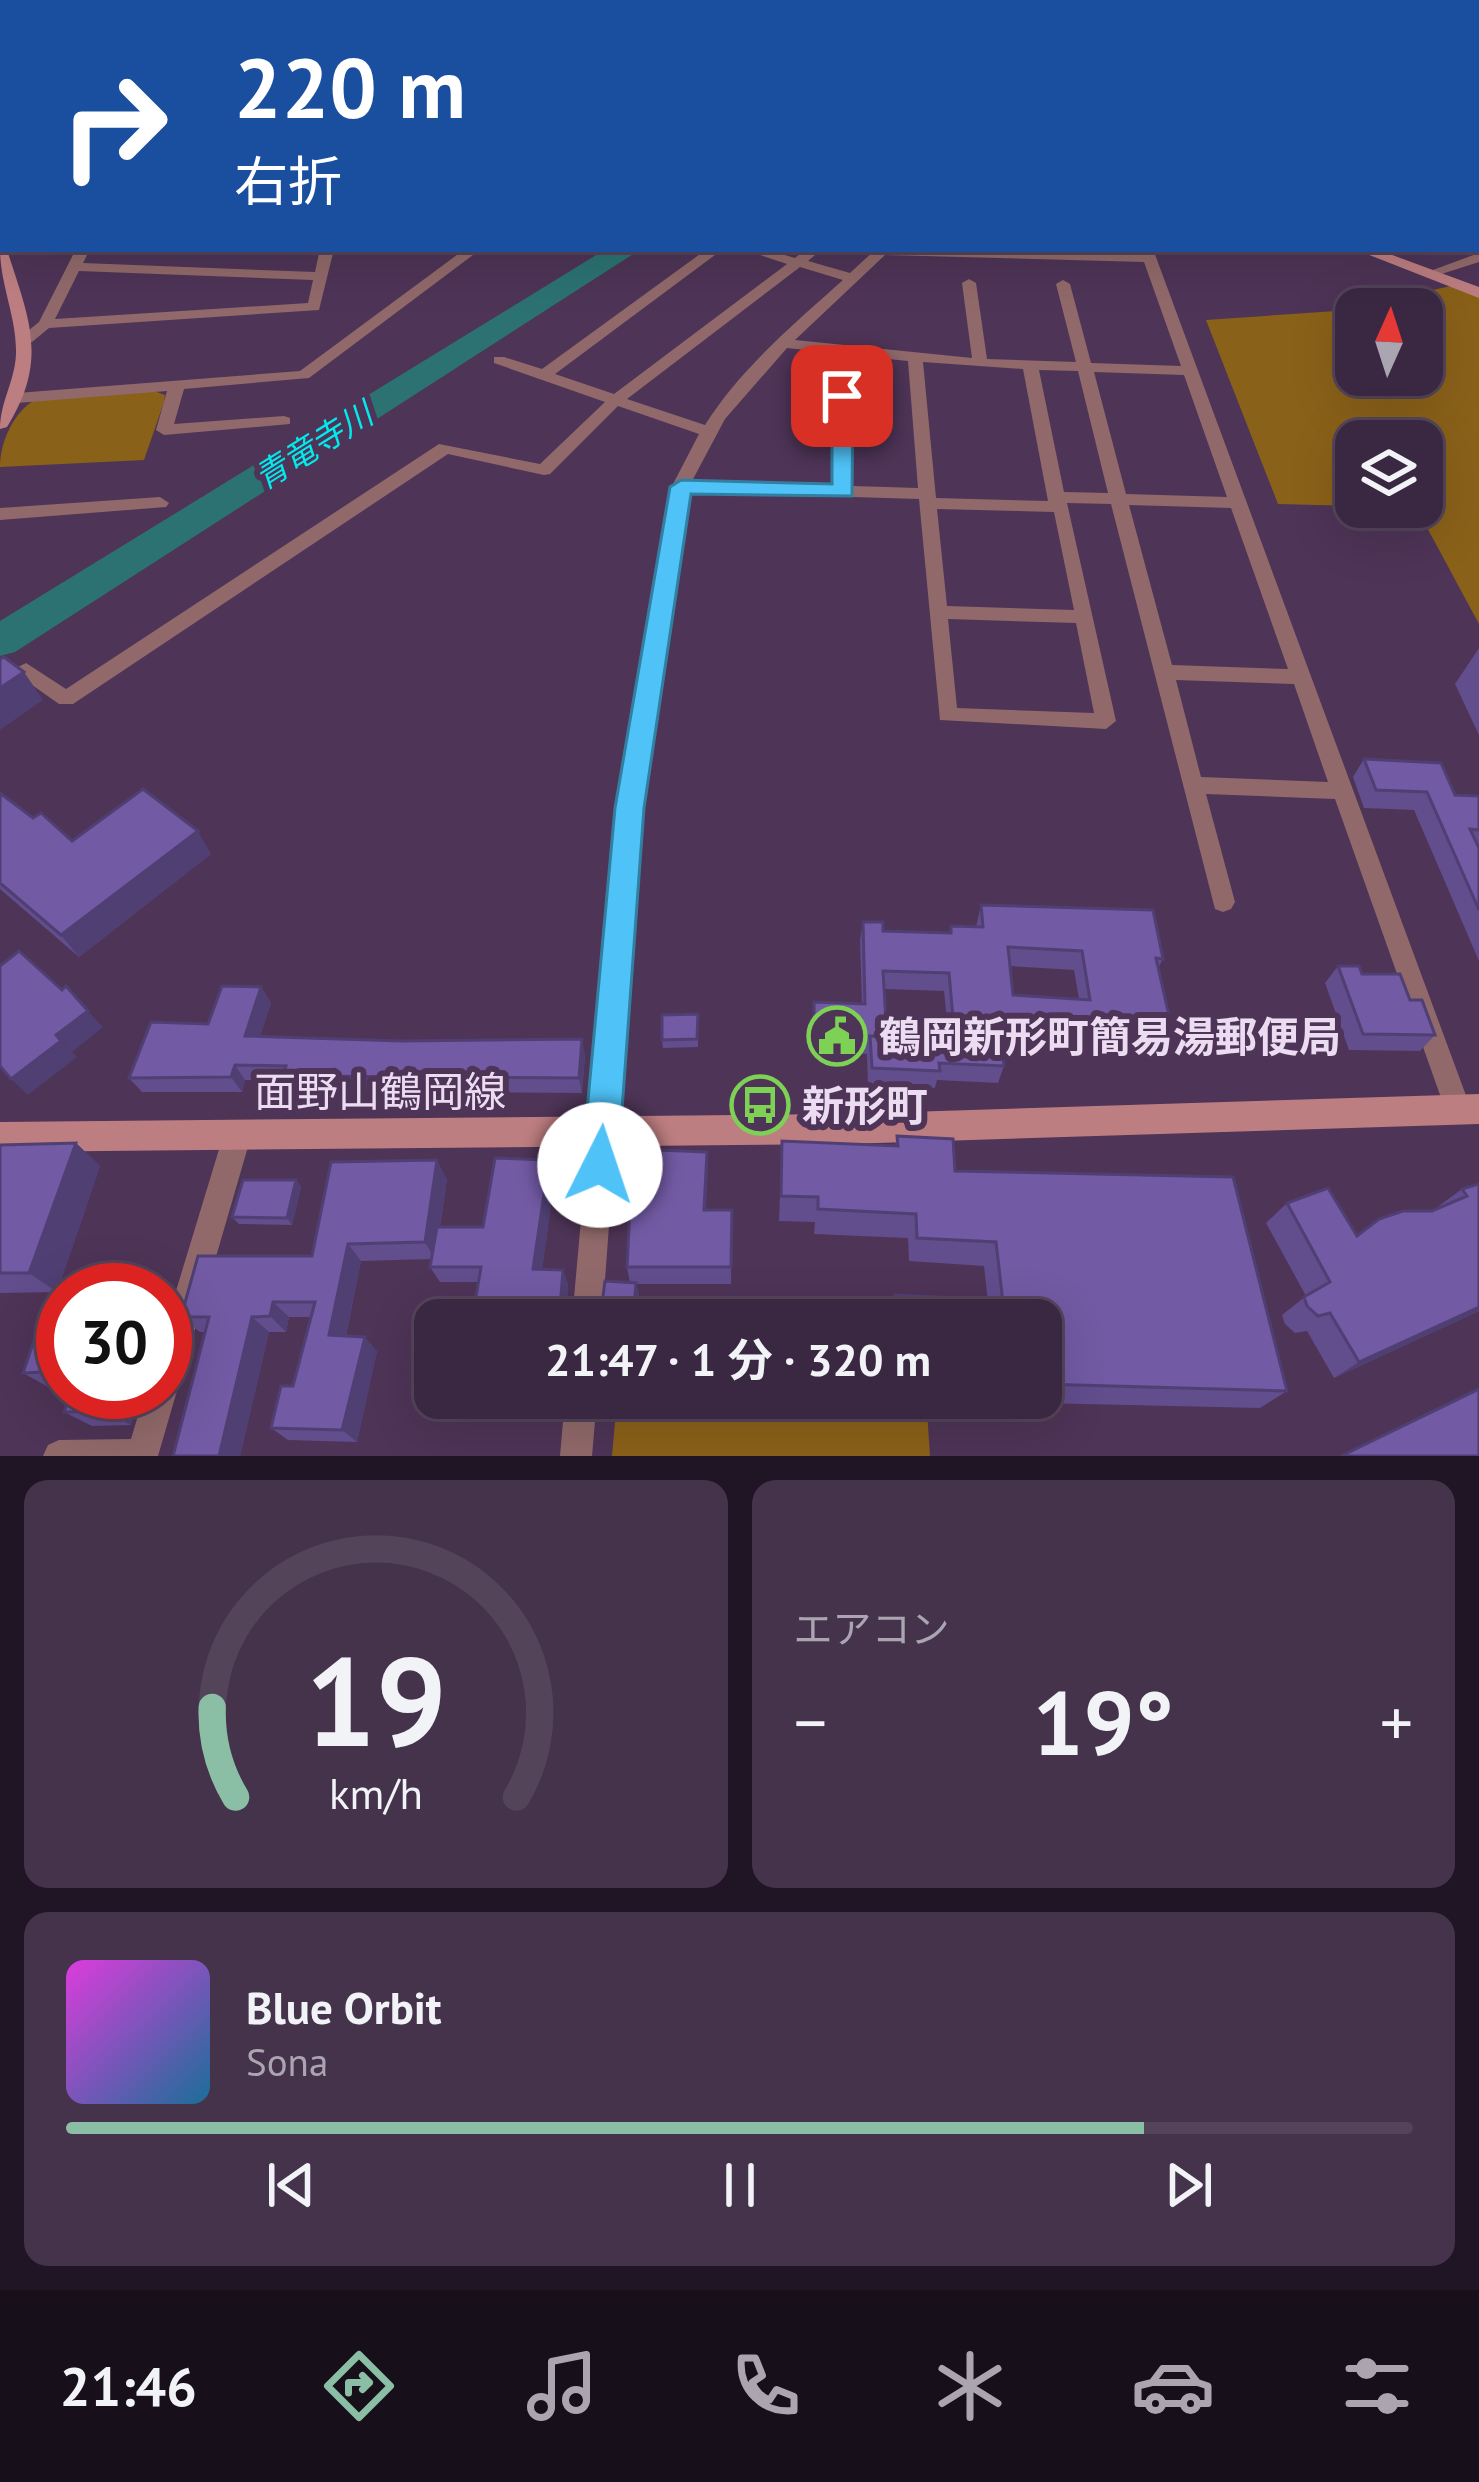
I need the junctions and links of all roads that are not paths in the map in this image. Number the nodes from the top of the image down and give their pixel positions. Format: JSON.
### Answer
{"nodes":[{"id":1,"x":81,"y":252,"type":"edge"},
{"id":2,"x":326,"y":252,"type":"edge"},
{"id":3,"x":470,"y":252,"type":"edge"},
{"id":4,"x":712,"y":252,"type":"edge"},
{"id":5,"x":760,"y":252,"type":"edge"},
{"id":6,"x":812,"y":252,"type":"edge"},
{"id":7,"x":881,"y":252,"type":"edge"},
{"id":8,"x":1060,"y":252,"type":"edge"},
{"id":9,"x":1375,"y":252,"type":"edge"},
{"id":10,"x":0,"y":253,"type":"edge"},
{"id":11,"x":1148,"y":253,"type":"edge"},
{"id":12,"x":1479,"y":257,"type":"edge"},
{"id":13,"x":800,"y":263,"type":"junction"},
{"id":14,"x":74,"y":267,"type":"junction"},
{"id":15,"x":1430,"y":274,"type":"junction"},
{"id":16,"x":321,"y":276,"type":"junction"},
{"id":17,"x":853,"y":278,"type":"junction"},
{"id":18,"x":969,"y":283,"type":"dead end"},
{"id":19,"x":1063,"y":284,"type":"dead end"},
{"id":20,"x":1479,"y":293,"type":"edge"},
{"id":21,"x":45,"y":325,"type":"junction"},
{"id":22,"x":26,"y":339,"type":"junction"},
{"id":23,"x":782,"y":344,"type":"junction"},
{"id":24,"x":842,"y":349,"type":"junction"},
{"id":25,"x":915,"y":356,"type":"junction"},
{"id":26,"x":499,"y":360,"type":"dead end"},
{"id":27,"x":980,"y":363,"type":"junction"},
{"id":28,"x":1030,"y":366,"type":"junction"},
{"id":29,"x":1085,"y":367,"type":"junction"},
{"id":30,"x":1191,"y":371,"type":"junction"},
{"id":31,"x":544,"y":375,"type":"junction"},
{"id":32,"x":177,"y":386,"type":"junction"},
{"id":33,"x":17,"y":398,"type":"junction"},
{"id":34,"x":616,"y":400,"type":"junction"},
{"id":35,"x":284,"y":421,"type":"dead end"},
{"id":36,"x":0,"y":423,"type":"edge"},
{"id":37,"x":708,"y":432,"type":"junction"},
{"id":38,"x":681,"y":487,"type":"junction"},
{"id":39,"x":844,"y":491,"type":"junction"},
{"id":40,"x":928,"y":498,"type":"junction"},
{"id":41,"x":1119,"y":499,"type":"junction"},
{"id":42,"x":160,"y":502,"type":"dead end"},
{"id":43,"x":1057,"y":502,"type":"junction"},
{"id":44,"x":1239,"y":502,"type":"junction"},
{"id":45,"x":0,"y":514,"type":"edge"},
{"id":46,"x":938,"y":612,"type":"junction"},
{"id":47,"x":1085,"y":617,"type":"junction"},
{"id":48,"x":1163,"y":672,"type":"junction"},
{"id":49,"x":1302,"y":677,"type":"junction"},
{"id":50,"x":0,"y":686,"type":"edge"},
{"id":51,"x":1192,"y":785,"type":"junction"},
{"id":52,"x":1343,"y":790,"type":"junction"},
{"id":53,"x":1223,"y":902,"type":"dead end"},
{"id":54,"x":1469,"y":1109,"type":"edge"},
{"id":55,"x":602,"y":1132,"type":"junction"},
{"id":56,"x":238,"y":1133,"type":"junction"},
{"id":57,"x":0,"y":1137,"type":"edge"},
{"id":58,"x":192,"y":1287,"type":"edge"},
{"id":59,"x":589,"y":1299,"type":"edge"},
{"id":60,"x":153,"y":1419,"type":"edge"},
{"id":61,"x":579,"y":1419,"type":"edge"},
{"id":62,"x":142,"y":1455,"type":"edge"},
{"id":63,"x":59,"y":1456,"type":"edge"},
{"id":64,"x":576,"y":1456,"type":"edge"}],
"edges":[{"from":1,"to":14,"type":"street"},
{"from":2,"to":16,"type":"street"},
{"from":3,"to":32,"type":"street"},
{"from":4,"to":31,"type":"street"},
{"from":5,"to":13,"type":"street"},
{"from":6,"to":13,"type":"street"},
{"from":7,"to":17,"type":"street"},
{"from":8,"to":11,"type":"street"},
{"from":9,"to":15,"type":"main road"},
{"from":10,"to":22,"type":"main road"},
{"from":11,"to":30,"type":"street"},
{"from":12,"to":15,"type":"street"},
{"from":13,"to":17,"type":"street"},
{"from":13,"to":34,"type":"street"},
{"from":14,"to":16,"type":"street"},
{"from":14,"to":21,"type":"street"},
{"from":15,"to":20,"type":"main road"},
{"from":16,"to":21,"type":"street"},
{"from":17,"to":23,"type":"street"},
{"from":18,"to":27,"type":"street"},
{"from":19,"to":29,"type":"street"},
{"from":21,"to":22,"type":"street"},
{"from":22,"to":33,"type":"main road"},
{"from":23,"to":24,"type":"street"},
{"from":23,"to":37,"type":"street"},
{"from":24,"to":25,"type":"street"},
{"from":24,"to":39,"type":"street"},
{"from":25,"to":27,"type":"street"},
{"from":25,"to":40,"type":"street"},
{"from":26,"to":31,"type":"street"},
{"from":27,"to":28,"type":"street"},
{"from":28,"to":29,"type":"street"},
{"from":28,"to":43,"type":"street"},
{"from":29,"to":30,"type":"street"},
{"from":29,"to":41,"type":"street"},
{"from":30,"to":44,"type":"street"},
{"from":31,"to":34,"type":"street"},
{"from":32,"to":33,"type":"street"},
{"from":32,"to":35,"type":"street"},
{"from":33,"to":36,"type":"main road"},
{"from":34,"to":37,"type":"street"},
{"from":34,"to":50,"type":"street"},
{"from":37,"to":38,"type":"street"},
{"from":38,"to":39,"type":"street"},
{"from":38,"to":55,"type":"street"},
{"from":39,"to":40,"type":"street"},
{"from":40,"to":43,"type":"street"},
{"from":40,"to":46,"type":"street"},
{"from":41,"to":43,"type":"street"},
{"from":41,"to":44,"type":"street"},
{"from":41,"to":48,"type":"street"},
{"from":42,"to":45,"type":"street"},
{"from":43,"to":47,"type":"street"},
{"from":44,"to":49,"type":"street"},
{"from":46,"to":47,"type":"street"},
{"from":46,"to":47,"type":"street"},
{"from":48,"to":49,"type":"street"},
{"from":48,"to":51,"type":"street"},
{"from":49,"to":52,"type":"street"},
{"from":51,"to":52,"type":"street"},
{"from":51,"to":53,"type":"street"},
{"from":52,"to":54,"type":"street"},
{"from":54,"to":55,"type":"main road","name":"面野山鶴岡線"},
{"from":55,"to":56,"type":"main road","name":"面野山鶴岡線"},
{"from":55,"to":59,"type":"street"},
{"from":56,"to":57,"type":"main road","name":"面野山鶴岡線"},
{"from":56,"to":58,"type":"street"},
{"from":60,"to":62,"type":"street"},
{"from":61,"to":64,"type":"street"},
{"from":62,"to":63,"type":"street"}]}
